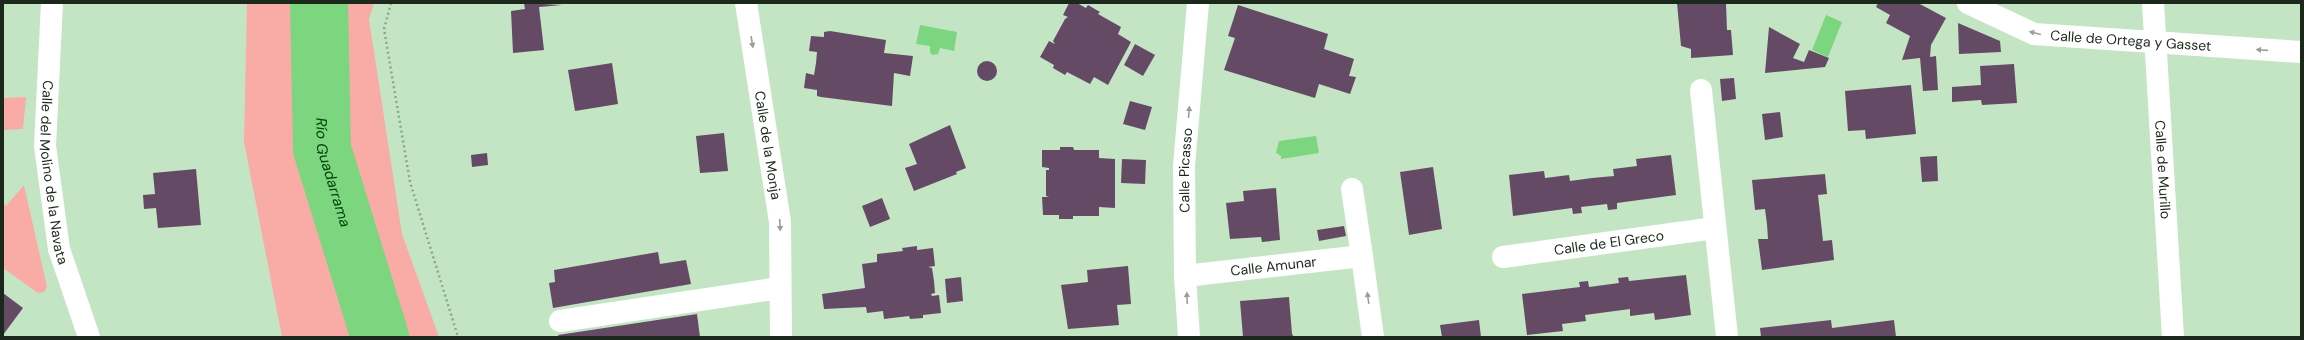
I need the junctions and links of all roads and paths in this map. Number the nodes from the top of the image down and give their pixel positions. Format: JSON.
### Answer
{"nodes":[{"id":1,"x":52,"y":3,"type":"edge"},
{"id":2,"x":391,"y":3,"type":"edge"},
{"id":3,"x":746,"y":3,"type":"edge"},
{"id":4,"x":1198,"y":3,"type":"edge"},
{"id":5,"x":1968,"y":3,"type":"edge"},
{"id":6,"x":2153,"y":3,"type":"edge"},
{"id":7,"x":2155,"y":43,"type":"junction"},
{"id":8,"x":2301,"y":52,"type":"edge"},
{"id":9,"x":1701,"y":90,"type":"dead end"},
{"id":10,"x":1352,"y":190,"type":"dead end"},
{"id":11,"x":1715,"y":228,"type":"junction"},
{"id":12,"x":1362,"y":256,"type":"junction"},
{"id":13,"x":1503,"y":257,"type":"dead end"},
{"id":14,"x":1185,"y":276,"type":"junction"},
{"id":15,"x":780,"y":288,"type":"junction"},
{"id":16,"x":560,"y":321,"type":"dead end"},
{"id":17,"x":89,"y":337,"type":"edge"},
{"id":18,"x":458,"y":337,"type":"edge"},
{"id":19,"x":780,"y":337,"type":"edge"},
{"id":20,"x":1189,"y":337,"type":"edge"},
{"id":21,"x":1373,"y":337,"type":"edge"},
{"id":22,"x":1727,"y":337,"type":"edge"},
{"id":23,"x":2173,"y":337,"type":"edge"}],
"edges":[{"from":1,"to":17,"type":"street","name":"Calle del Molino de la Navata"},
{"from":2,"to":18,"type":"path"},
{"from":3,"to":15,"type":"street","name":"Calle de la Monja","one_way":true},
{"from":14,"to":4,"type":"street","name":"Calle Picasso","one_way":true},
{"from":7,"to":5,"type":"street","name":"Calle de Ortega y Gasset","one_way":true},
{"from":6,"to":7,"type":"street","name":"Calle de Murillo"},
{"from":8,"to":7,"type":"street","name":"Calle de Ortega y Gasset","one_way":true},
{"from":7,"to":23,"type":"street","name":"Calle de Murillo"},
{"from":9,"to":11,"type":"street"},
{"from":10,"to":12,"type":"street"},
{"from":11,"to":13,"type":"street","name":"Calle de El Greco"},
{"from":11,"to":22,"type":"street"},
{"from":12,"to":14,"type":"street","name":"Calle Amunar"},
{"from":21,"to":12,"type":"street","one_way":true},
{"from":20,"to":14,"type":"street","name":"Calle Picasso","one_way":true},
{"from":15,"to":16,"type":"street"},
{"from":15,"to":19,"type":"street","name":"Calle de la Monja"}]}
